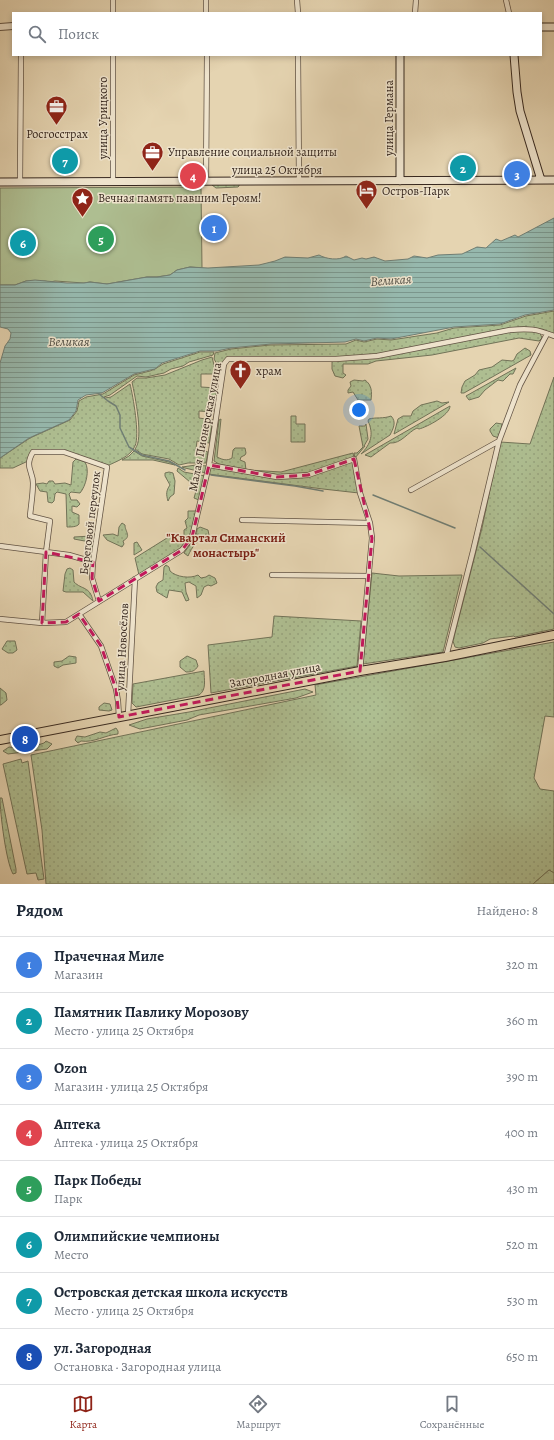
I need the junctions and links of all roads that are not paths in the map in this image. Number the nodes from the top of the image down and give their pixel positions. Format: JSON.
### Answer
{"nodes":[{"id":1,"x":113,"y":0,"type":"edge"},
{"id":2,"x":206,"y":0,"type":"edge"},
{"id":3,"x":298,"y":0,"type":"edge"},
{"id":4,"x":416,"y":0,"type":"edge"},
{"id":5,"x":506,"y":0,"type":"edge"},
{"id":6,"x":113,"y":12,"type":"edge"},
{"id":7,"x":206,"y":12,"type":"edge"},
{"id":8,"x":298,"y":12,"type":"edge"},
{"id":9,"x":415,"y":12,"type":"edge"},
{"id":10,"x":509,"y":12,"type":"edge"},
{"id":11,"x":12,"y":26,"type":"edge"},
{"id":12,"x":0,"y":27,"type":"edge"},
{"id":13,"x":542,"y":27,"type":"edge"},
{"id":14,"x":554,"y":27,"type":"edge"},
{"id":15,"x":21,"y":56,"type":"edge"},
{"id":16,"x":113,"y":56,"type":"edge"},
{"id":17,"x":206,"y":56,"type":"edge"},
{"id":18,"x":298,"y":56,"type":"edge"},
{"id":19,"x":400,"y":56,"type":"edge"},
{"id":20,"x":514,"y":56,"type":"edge"},
{"id":21,"x":540,"y":180,"type":"junction"},
{"id":22,"x":554,"y":180,"type":"edge"},
{"id":23,"x":299,"y":181,"type":"junction"},
{"id":24,"x":400,"y":181,"type":"junction"},
{"id":25,"x":0,"y":182,"type":"edge"},
{"id":26,"x":20,"y":182,"type":"junction"},
{"id":27,"x":113,"y":182,"type":"junction"},
{"id":28,"x":206,"y":182,"type":"junction"},
{"id":29,"x":547,"y":334,"type":"junction"},
{"id":30,"x":554,"y":336,"type":"edge"},
{"id":31,"x":499,"y":441,"type":"junction"},
{"id":32,"x":210,"y":464,"type":"junction"},
{"id":33,"x":411,"y":490,"type":"dead end"},
{"id":34,"x":242,"y":520,"type":"dead end"},
{"id":35,"x":370,"y":524,"type":"junction"},
{"id":36,"x":0,"y":546,"type":"edge"},
{"id":37,"x":46,"y":552,"type":"junction"},
{"id":38,"x":93,"y":562,"type":"junction"},
{"id":39,"x":272,"y":575,"type":"dead end"},
{"id":40,"x":369,"y":576,"type":"junction"},
{"id":41,"x":136,"y":579,"type":"junction"},
{"id":42,"x":99,"y":601,"type":"junction"},
{"id":43,"x":79,"y":614,"type":"junction"},
{"id":44,"x":0,"y":619,"type":"edge"},
{"id":45,"x":42,"y":623,"type":"junction"},
{"id":46,"x":554,"y":635,"type":"edge"},
{"id":47,"x":445,"y":657,"type":"junction"},
{"id":48,"x":360,"y":671,"type":"junction"},
{"id":49,"x":128,"y":716,"type":"junction"},
{"id":50,"x":119,"y":717,"type":"junction"},
{"id":51,"x":0,"y":740,"type":"edge"}],
"edges":[{"from":1,"to":6,"type":"street"},
{"from":2,"to":7,"type":"street"},
{"from":3,"to":8,"type":"street"},
{"from":4,"to":9,"type":"street"},
{"from":5,"to":10,"type":"street"},
{"from":11,"to":12,"type":"street"},
{"from":13,"to":14,"type":"main road"},
{"from":15,"to":26,"type":"street"},
{"from":16,"to":27,"type":"street","name":"улица Урицкого"},
{"from":17,"to":28,"type":"street"},
{"from":18,"to":23,"type":"street"},
{"from":19,"to":24,"type":"main road","name":"улица Германа"},
{"from":20,"to":21,"type":"main road"},
{"from":21,"to":22,"type":"main road","name":"улица 25 Октября"},
{"from":21,"to":24,"type":"main road","name":"улица 25 Октября"},
{"from":23,"to":24,"type":"main road","name":"улица 25 Октября"},
{"from":23,"to":28,"type":"main road","name":"улица 25 Октября"},
{"from":25,"to":26,"type":"main road","name":"улица 25 Октября"},
{"from":26,"to":27,"type":"main road","name":"улица 25 Октября"},
{"from":27,"to":28,"type":"main road","name":"улица 25 Октября"},
{"from":29,"to":30,"type":"street","name":"Малая Пионерская улица"},
{"from":29,"to":31,"type":"street"},
{"from":29,"to":32,"type":"street","name":"Малая Пионерская улица"},
{"from":31,"to":33,"type":"street"},
{"from":31,"to":47,"type":"street"},
{"from":32,"to":35,"type":"street"},
{"from":32,"to":41,"type":"street","name":"Малая Пионерская улица"},
{"from":34,"to":35,"type":"street"},
{"from":35,"to":40,"type":"street"},
{"from":36,"to":37,"type":"street"},
{"from":37,"to":38,"type":"street"},
{"from":37,"to":38,"type":"street","name":"Береговой переулок"},
{"from":37,"to":45,"type":"street"},
{"from":38,"to":42,"type":"street","name":"Береговой переулок"},
{"from":39,"to":40,"type":"street"},
{"from":40,"to":48,"type":"street"},
{"from":41,"to":42,"type":"street","name":"Малая Пионерская улица"},
{"from":41,"to":49,"type":"street","name":"улица Новосёлов"},
{"from":42,"to":43,"type":"street","name":"Малая Пионерская улица"},
{"from":43,"to":45,"type":"street","name":"Малая Пионерская улица"},
{"from":43,"to":50,"type":"street"},
{"from":44,"to":45,"type":"street","name":"Малая Пионерская улица"},
{"from":46,"to":47,"type":"highway","name":"Загородная улица"},
{"from":47,"to":48,"type":"highway","name":"Загородная улица"},
{"from":48,"to":49,"type":"highway","name":"Загородная улица"},
{"from":49,"to":50,"type":"highway","name":"Загородная улица"},
{"from":50,"to":51,"type":"highway","name":"Загородная улица"}]}
